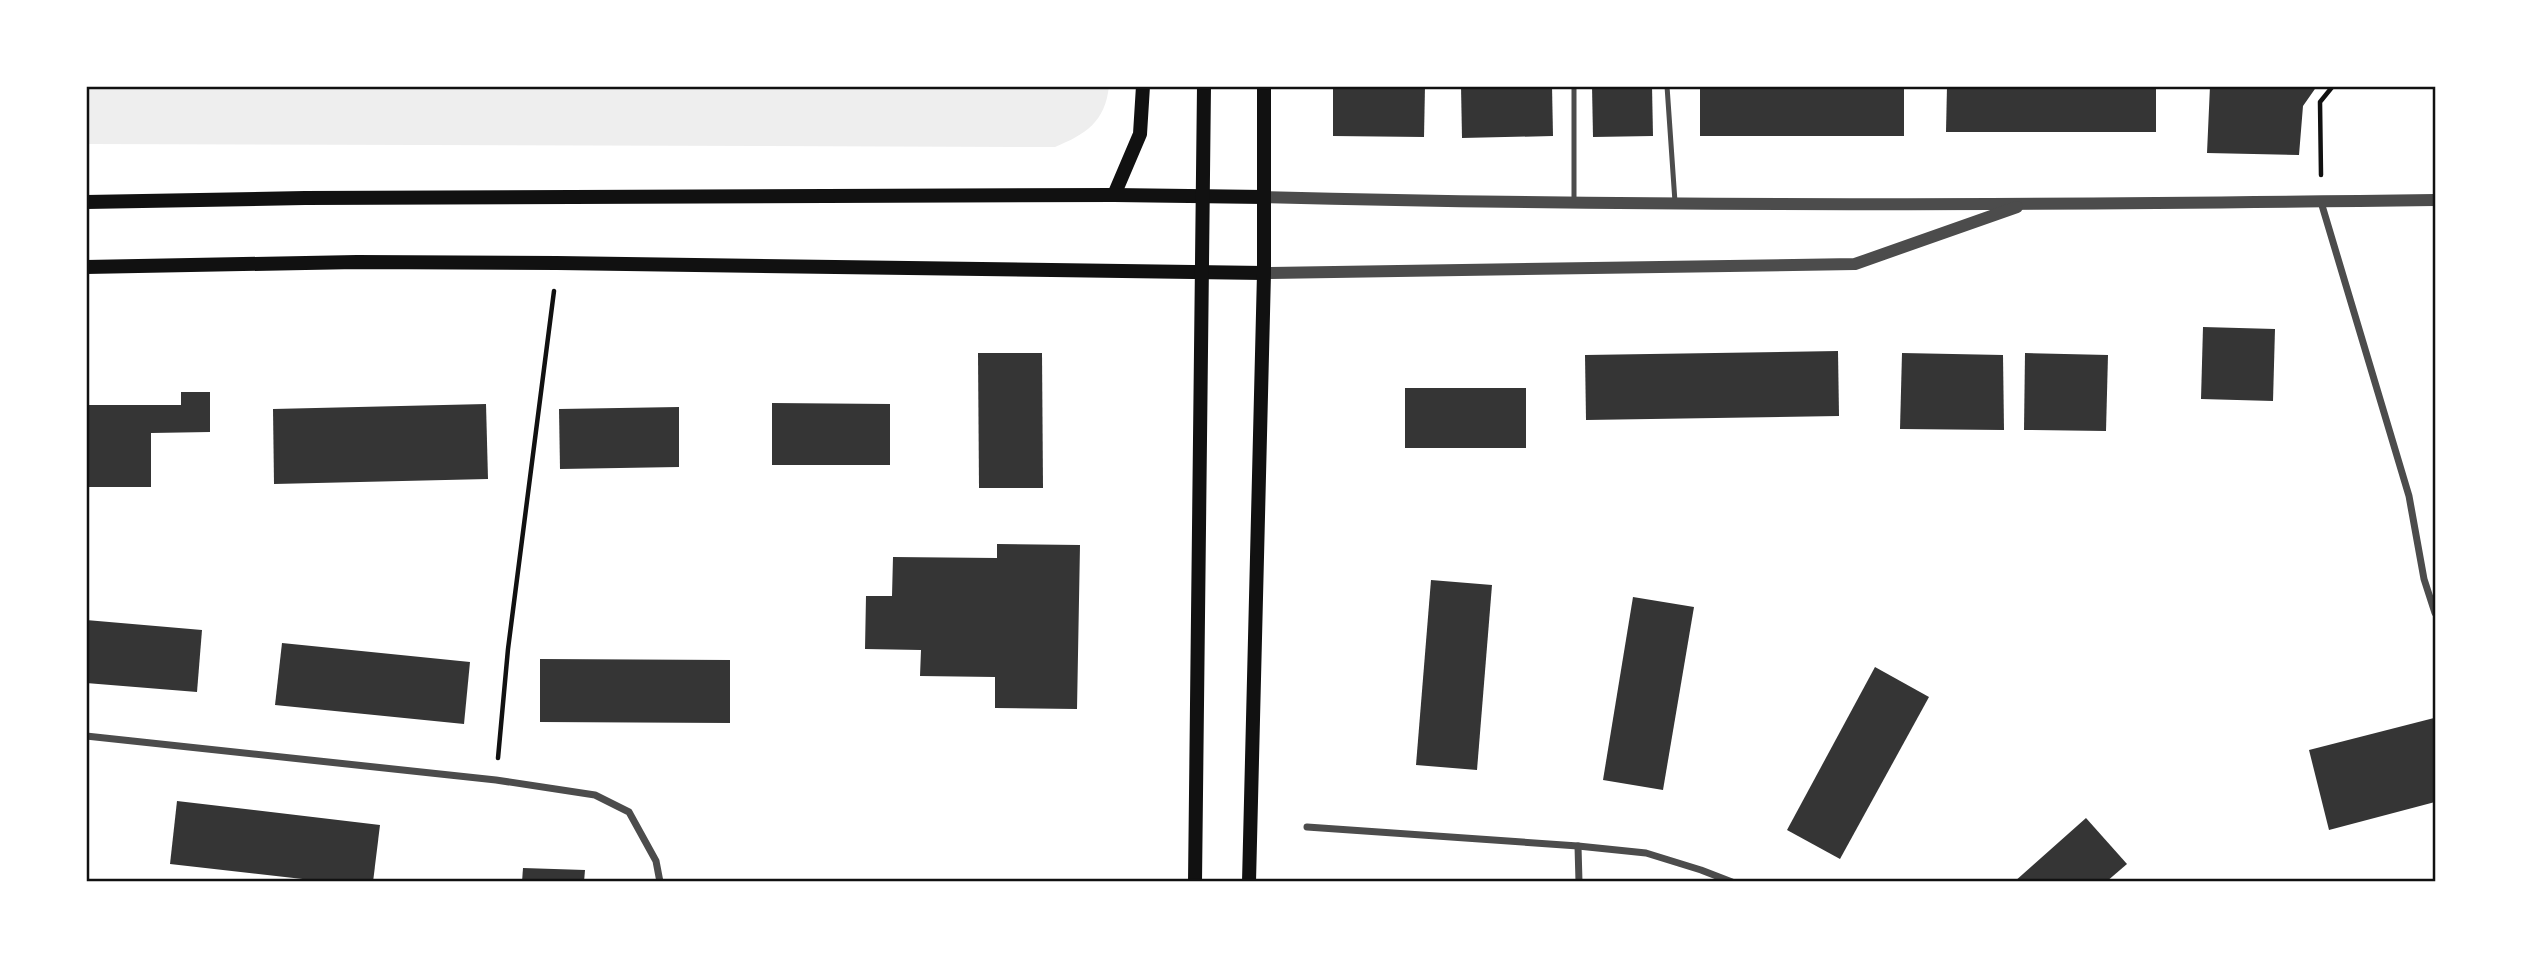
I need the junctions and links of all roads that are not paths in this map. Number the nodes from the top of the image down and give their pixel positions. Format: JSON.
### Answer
{"nodes":[{"id":1,"x":1143,"y":86,"type":"edge"},
{"id":2,"x":1204,"y":86,"type":"edge"},
{"id":3,"x":1264,"y":86,"type":"edge"},
{"id":4,"x":1574,"y":86,"type":"edge"},
{"id":5,"x":1667,"y":86,"type":"edge"},
{"id":6,"x":1114,"y":195,"type":"junction"},
{"id":7,"x":1204,"y":196,"type":"junction"},
{"id":8,"x":1264,"y":197,"type":"junction"},
{"id":9,"x":2435,"y":200,"type":"edge"},
{"id":10,"x":1574,"y":201,"type":"junction"},
{"id":11,"x":86,"y":202,"type":"edge"},
{"id":12,"x":1675,"y":202,"type":"junction"},
{"id":13,"x":2321,"y":202,"type":"junction"},
{"id":14,"x":2027,"y":204,"type":"junction"},
{"id":15,"x":86,"y":267,"type":"edge"},
{"id":16,"x":1204,"y":273,"type":"junction"},
{"id":17,"x":1264,"y":274,"type":"junction"},
{"id":18,"x":2435,"y":613,"type":"edge"},
{"id":19,"x":86,"y":736,"type":"edge"},
{"id":20,"x":1307,"y":827,"type":"dead end"},
{"id":21,"x":1578,"y":846,"type":"junction"},
{"id":22,"x":660,"y":882,"type":"edge"},
{"id":23,"x":1195,"y":882,"type":"edge"},
{"id":24,"x":1249,"y":882,"type":"edge"},
{"id":25,"x":1579,"y":882,"type":"edge"},
{"id":26,"x":1732,"y":882,"type":"edge"}],
"edges":[{"from":1,"to":6,"type":"main road"},
{"from":2,"to":7,"type":"main road"},
{"from":3,"to":8,"type":"main road"},
{"from":4,"to":10,"type":"lane"},
{"from":5,"to":12,"type":"lane"},
{"from":6,"to":7,"type":"main road"},
{"from":6,"to":11,"type":"main road"},
{"from":7,"to":8,"type":"main road"},
{"from":7,"to":16,"type":"main road"},
{"from":8,"to":10,"type":"street"},
{"from":8,"to":17,"type":"main road"},
{"from":9,"to":13,"type":"street"},
{"from":10,"to":12,"type":"street"},
{"from":12,"to":14,"type":"street"},
{"from":13,"to":14,"type":"street"},
{"from":13,"to":18,"type":"street"},
{"from":14,"to":17,"type":"street"},
{"from":15,"to":16,"type":"main road"},
{"from":16,"to":17,"type":"main road"},
{"from":16,"to":23,"type":"main road"},
{"from":17,"to":24,"type":"main road"},
{"from":19,"to":22,"type":"street"},
{"from":20,"to":21,"type":"street"},
{"from":21,"to":25,"type":"street"},
{"from":21,"to":26,"type":"street"}]}
